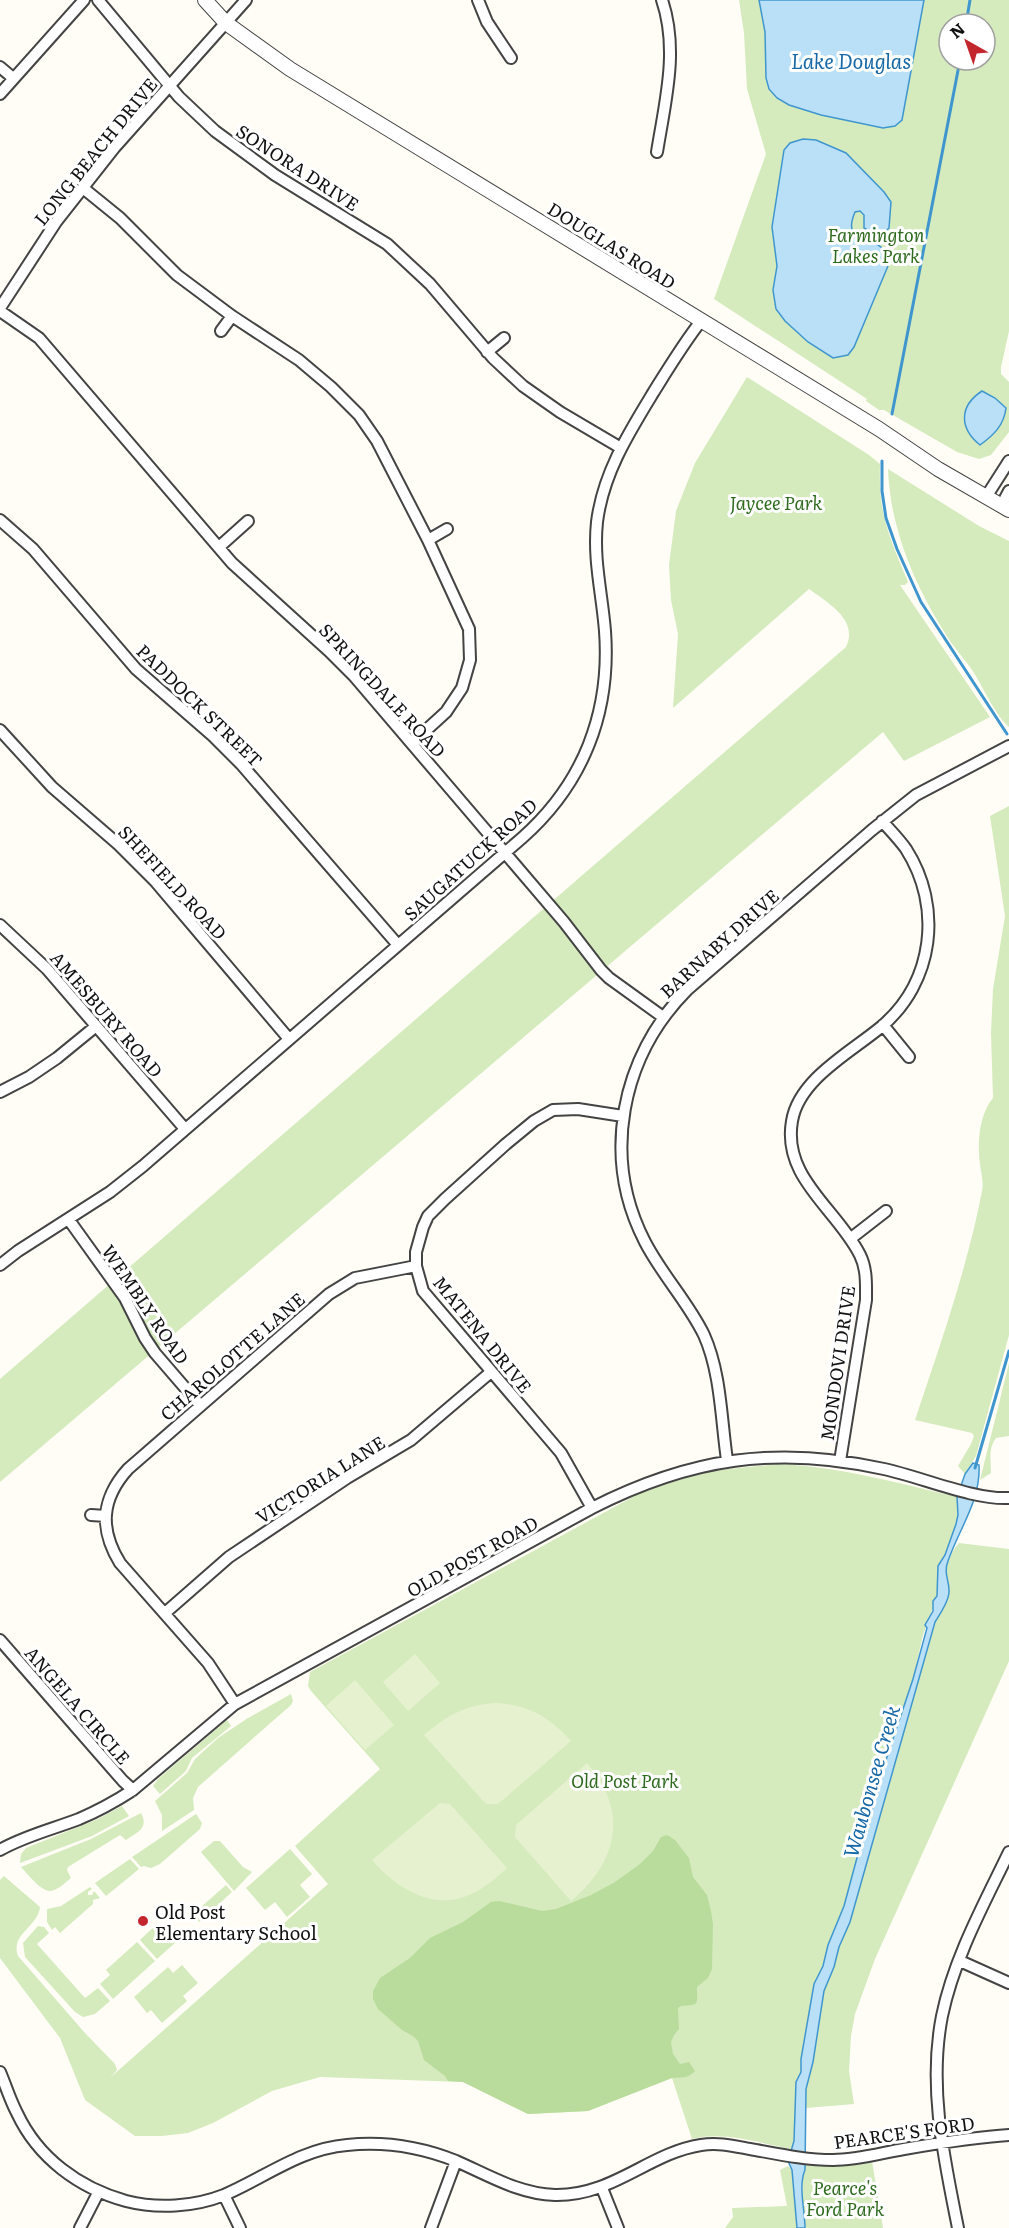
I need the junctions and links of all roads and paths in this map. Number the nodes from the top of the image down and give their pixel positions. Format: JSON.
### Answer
{"nodes":[{"id":1,"x":84,"y":0,"type":"edge"},
{"id":2,"x":98,"y":0,"type":"edge"},
{"id":3,"x":205,"y":0,"type":"edge"},
{"id":4,"x":246,"y":0,"type":"edge"},
{"id":5,"x":478,"y":0,"type":"edge"},
{"id":6,"x":662,"y":0,"type":"edge"},
{"id":7,"x":226,"y":23,"type":"junction"},
{"id":8,"x":511,"y":58,"type":"dead end"},
{"id":9,"x":0,"y":67,"type":"edge"},
{"id":10,"x":13,"y":78,"type":"junction"},
{"id":11,"x":170,"y":85,"type":"junction"},
{"id":12,"x":0,"y":94,"type":"edge"},
{"id":13,"x":657,"y":152,"type":"dead end"},
{"id":14,"x":83,"y":188,"type":"junction"},
{"id":15,"x":0,"y":310,"type":"edge"},
{"id":16,"x":232,"y":315,"type":"junction"},
{"id":17,"x":701,"y":321,"type":"junction"},
{"id":18,"x":221,"y":331,"type":"dead end"},
{"id":19,"x":504,"y":338,"type":"dead end"},
{"id":20,"x":487,"y":352,"type":"junction"},
{"id":21,"x":621,"y":448,"type":"junction"},
{"id":22,"x":1009,"y":461,"type":"edge"},
{"id":23,"x":1009,"y":490,"type":"edge"},
{"id":24,"x":986,"y":497,"type":"junction"},
{"id":25,"x":1005,"y":508,"type":"edge"},
{"id":26,"x":0,"y":520,"type":"edge"},
{"id":27,"x":248,"y":521,"type":"dead end"},
{"id":28,"x":447,"y":530,"type":"dead end"},
{"id":29,"x":428,"y":540,"type":"junction"},
{"id":30,"x":219,"y":547,"type":"junction"},
{"id":31,"x":0,"y":730,"type":"edge"},
{"id":32,"x":412,"y":743,"type":"junction"},
{"id":33,"x":1008,"y":747,"type":"edge"},
{"id":34,"x":882,"y":821,"type":"junction"},
{"id":35,"x":505,"y":853,"type":"junction"},
{"id":36,"x":0,"y":925,"type":"edge"},
{"id":37,"x":398,"y":945,"type":"junction"},
{"id":38,"x":663,"y":1017,"type":"junction"},
{"id":39,"x":883,"y":1025,"type":"junction"},
{"id":40,"x":95,"y":1027,"type":"junction"},
{"id":41,"x":289,"y":1039,"type":"junction"},
{"id":42,"x":909,"y":1057,"type":"dead end"},
{"id":43,"x":0,"y":1092,"type":"edge"},
{"id":44,"x":623,"y":1116,"type":"junction"},
{"id":45,"x":185,"y":1129,"type":"junction"},
{"id":46,"x":886,"y":1211,"type":"dead end"},
{"id":47,"x":69,"y":1220,"type":"junction"},
{"id":48,"x":850,"y":1239,"type":"junction"},
{"id":49,"x":0,"y":1265,"type":"edge"},
{"id":50,"x":416,"y":1266,"type":"junction"},
{"id":51,"x":491,"y":1372,"type":"junction"},
{"id":52,"x":200,"y":1404,"type":"junction"},
{"id":53,"x":727,"y":1460,"type":"junction"},
{"id":54,"x":840,"y":1461,"type":"junction"},
{"id":55,"x":1009,"y":1498,"type":"edge"},
{"id":56,"x":592,"y":1508,"type":"junction"},
{"id":57,"x":91,"y":1515,"type":"dead end"},
{"id":58,"x":106,"y":1516,"type":"junction"},
{"id":59,"x":165,"y":1613,"type":"junction"},
{"id":60,"x":0,"y":1640,"type":"edge"},
{"id":61,"x":235,"y":1704,"type":"junction"},
{"id":62,"x":133,"y":1790,"type":"junction"},
{"id":63,"x":0,"y":1851,"type":"edge"},
{"id":64,"x":1009,"y":1852,"type":"edge"},
{"id":65,"x":960,"y":1961,"type":"junction"},
{"id":66,"x":1009,"y":1983,"type":"edge"},
{"id":67,"x":0,"y":2072,"type":"edge"},
{"id":68,"x":1009,"y":2135,"type":"edge"},
{"id":69,"x":941,"y":2142,"type":"junction"},
{"id":70,"x":456,"y":2162,"type":"junction"},
{"id":71,"x":602,"y":2188,"type":"junction"},
{"id":72,"x":98,"y":2193,"type":"junction"},
{"id":73,"x":224,"y":2195,"type":"junction"},
{"id":74,"x":80,"y":2228,"type":"edge"},
{"id":75,"x":240,"y":2228,"type":"edge"},
{"id":76,"x":431,"y":2228,"type":"edge"},
{"id":77,"x":618,"y":2228,"type":"edge"},
{"id":78,"x":958,"y":2228,"type":"edge"}],
"edges":[{"from":1,"to":10,"type":"street"},
{"from":2,"to":11,"type":"street","name":"SONORA DRIVE"},
{"from":3,"to":7,"type":"street","name":"DOUGLAS ROAD"},
{"from":4,"to":7,"type":"street","name":"LONG BEACH DRIVE"},
{"from":5,"to":8,"type":"street"},
{"from":6,"to":13,"type":"street"},
{"from":7,"to":11,"type":"street","name":"LONG BEACH DRIVE"},
{"from":7,"to":17,"type":"street","name":"DOUGLAS ROAD"},
{"from":9,"to":10,"type":"street"},
{"from":10,"to":12,"type":"street"},
{"from":11,"to":14,"type":"street","name":"LONG BEACH DRIVE"},
{"from":11,"to":20,"type":"street","name":"SONORA DRIVE"},
{"from":14,"to":15,"type":"street","name":"LONG BEACH DRIVE"},
{"from":14,"to":16,"type":"street"},
{"from":15,"to":30,"type":"street","name":"SPRINGDALE ROAD"},
{"from":16,"to":18,"type":"street"},
{"from":16,"to":29,"type":"street"},
{"from":17,"to":21,"type":"street","name":"SAUGATUCK ROAD"},
{"from":17,"to":24,"type":"street","name":"DOUGLAS ROAD"},
{"from":19,"to":20,"type":"street"},
{"from":20,"to":21,"type":"street","name":"SONORA DRIVE"},
{"from":21,"to":35,"type":"street","name":"SAUGATUCK ROAD"},
{"from":22,"to":24,"type":"street"},
{"from":23,"to":25,"type":"street"},
{"from":24,"to":25,"type":"street","name":"DOUGLAS ROAD"},
{"from":26,"to":37,"type":"street","name":"PADDOCK STREET"},
{"from":27,"to":30,"type":"street"},
{"from":28,"to":29,"type":"street"},
{"from":29,"to":32,"type":"street"},
{"from":30,"to":32,"type":"street","name":"SPRINGDALE ROAD"},
{"from":31,"to":41,"type":"street","name":"SHEFIELD ROAD"},
{"from":32,"to":35,"type":"street","name":"SPRINGDALE ROAD"},
{"from":33,"to":34,"type":"street","name":"BARNABY DRIVE"},
{"from":34,"to":38,"type":"street","name":"BARNABY DRIVE"},
{"from":34,"to":39,"type":"street","name":"MONDOVI DRIVE"},
{"from":35,"to":37,"type":"street","name":"SAUGATUCK ROAD"},
{"from":35,"to":38,"type":"street","name":"SPRINGDALE ROAD"},
{"from":36,"to":40,"type":"street","name":"AMESBURY ROAD"},
{"from":37,"to":41,"type":"street","name":"SAUGATUCK ROAD"},
{"from":38,"to":44,"type":"street","name":"BARNABY DRIVE"},
{"from":39,"to":42,"type":"street"},
{"from":39,"to":48,"type":"street","name":"MONDOVI DRIVE"},
{"from":40,"to":43,"type":"street"},
{"from":40,"to":45,"type":"street","name":"AMESBURY ROAD"},
{"from":41,"to":45,"type":"street","name":"SAUGATUCK ROAD"},
{"from":44,"to":50,"type":"street","name":"MATENA DRIVE"},
{"from":44,"to":53,"type":"street","name":"BARNABY DRIVE"},
{"from":45,"to":47,"type":"street","name":"SAUGATUCK ROAD"},
{"from":46,"to":48,"type":"street"},
{"from":47,"to":49,"type":"street","name":"SAUGATUCK ROAD"},
{"from":47,"to":52,"type":"street","name":"WEMBLY ROAD"},
{"from":48,"to":54,"type":"street","name":"MONDOVI DRIVE"},
{"from":50,"to":51,"type":"street","name":"MATENA DRIVE"},
{"from":50,"to":52,"type":"street","name":"CHAROLOTTE LANE"},
{"from":51,"to":56,"type":"street","name":"MATENA DRIVE"},
{"from":51,"to":59,"type":"street","name":"VICTORIA LANE"},
{"from":52,"to":58,"type":"street","name":"CHAROLOTTE LANE"},
{"from":53,"to":54,"type":"street","name":"OLD POST ROAD"},
{"from":53,"to":56,"type":"street","name":"OLD POST ROAD"},
{"from":54,"to":55,"type":"street","name":"OLD POST ROAD"},
{"from":56,"to":61,"type":"street","name":"OLD POST ROAD"},
{"from":57,"to":58,"type":"street"},
{"from":58,"to":59,"type":"street","name":"CHAROLOTTE LANE"},
{"from":59,"to":61,"type":"street","name":"CHAROLOTTE LANE"},
{"from":60,"to":62,"type":"street","name":"ANGELA CIRCLE"},
{"from":61,"to":62,"type":"street","name":"OLD POST ROAD"},
{"from":62,"to":63,"type":"street","name":"OLD POST ROAD"},
{"from":64,"to":65,"type":"street"},
{"from":65,"to":66,"type":"street"},
{"from":65,"to":69,"type":"street"},
{"from":67,"to":72,"type":"street","name":"PEARCE'S FORD"},
{"from":68,"to":69,"type":"street","name":"PEARCE'S FORD"},
{"from":69,"to":71,"type":"street","name":"PEARCE'S FORD"},
{"from":69,"to":78,"type":"street"},
{"from":70,"to":71,"type":"street","name":"PEARCE'S FORD"},
{"from":70,"to":73,"type":"street","name":"PEARCE'S FORD"},
{"from":70,"to":76,"type":"street"},
{"from":71,"to":77,"type":"street"},
{"from":72,"to":73,"type":"street","name":"PEARCE'S FORD"},
{"from":72,"to":74,"type":"street"},
{"from":73,"to":75,"type":"street"}]}
